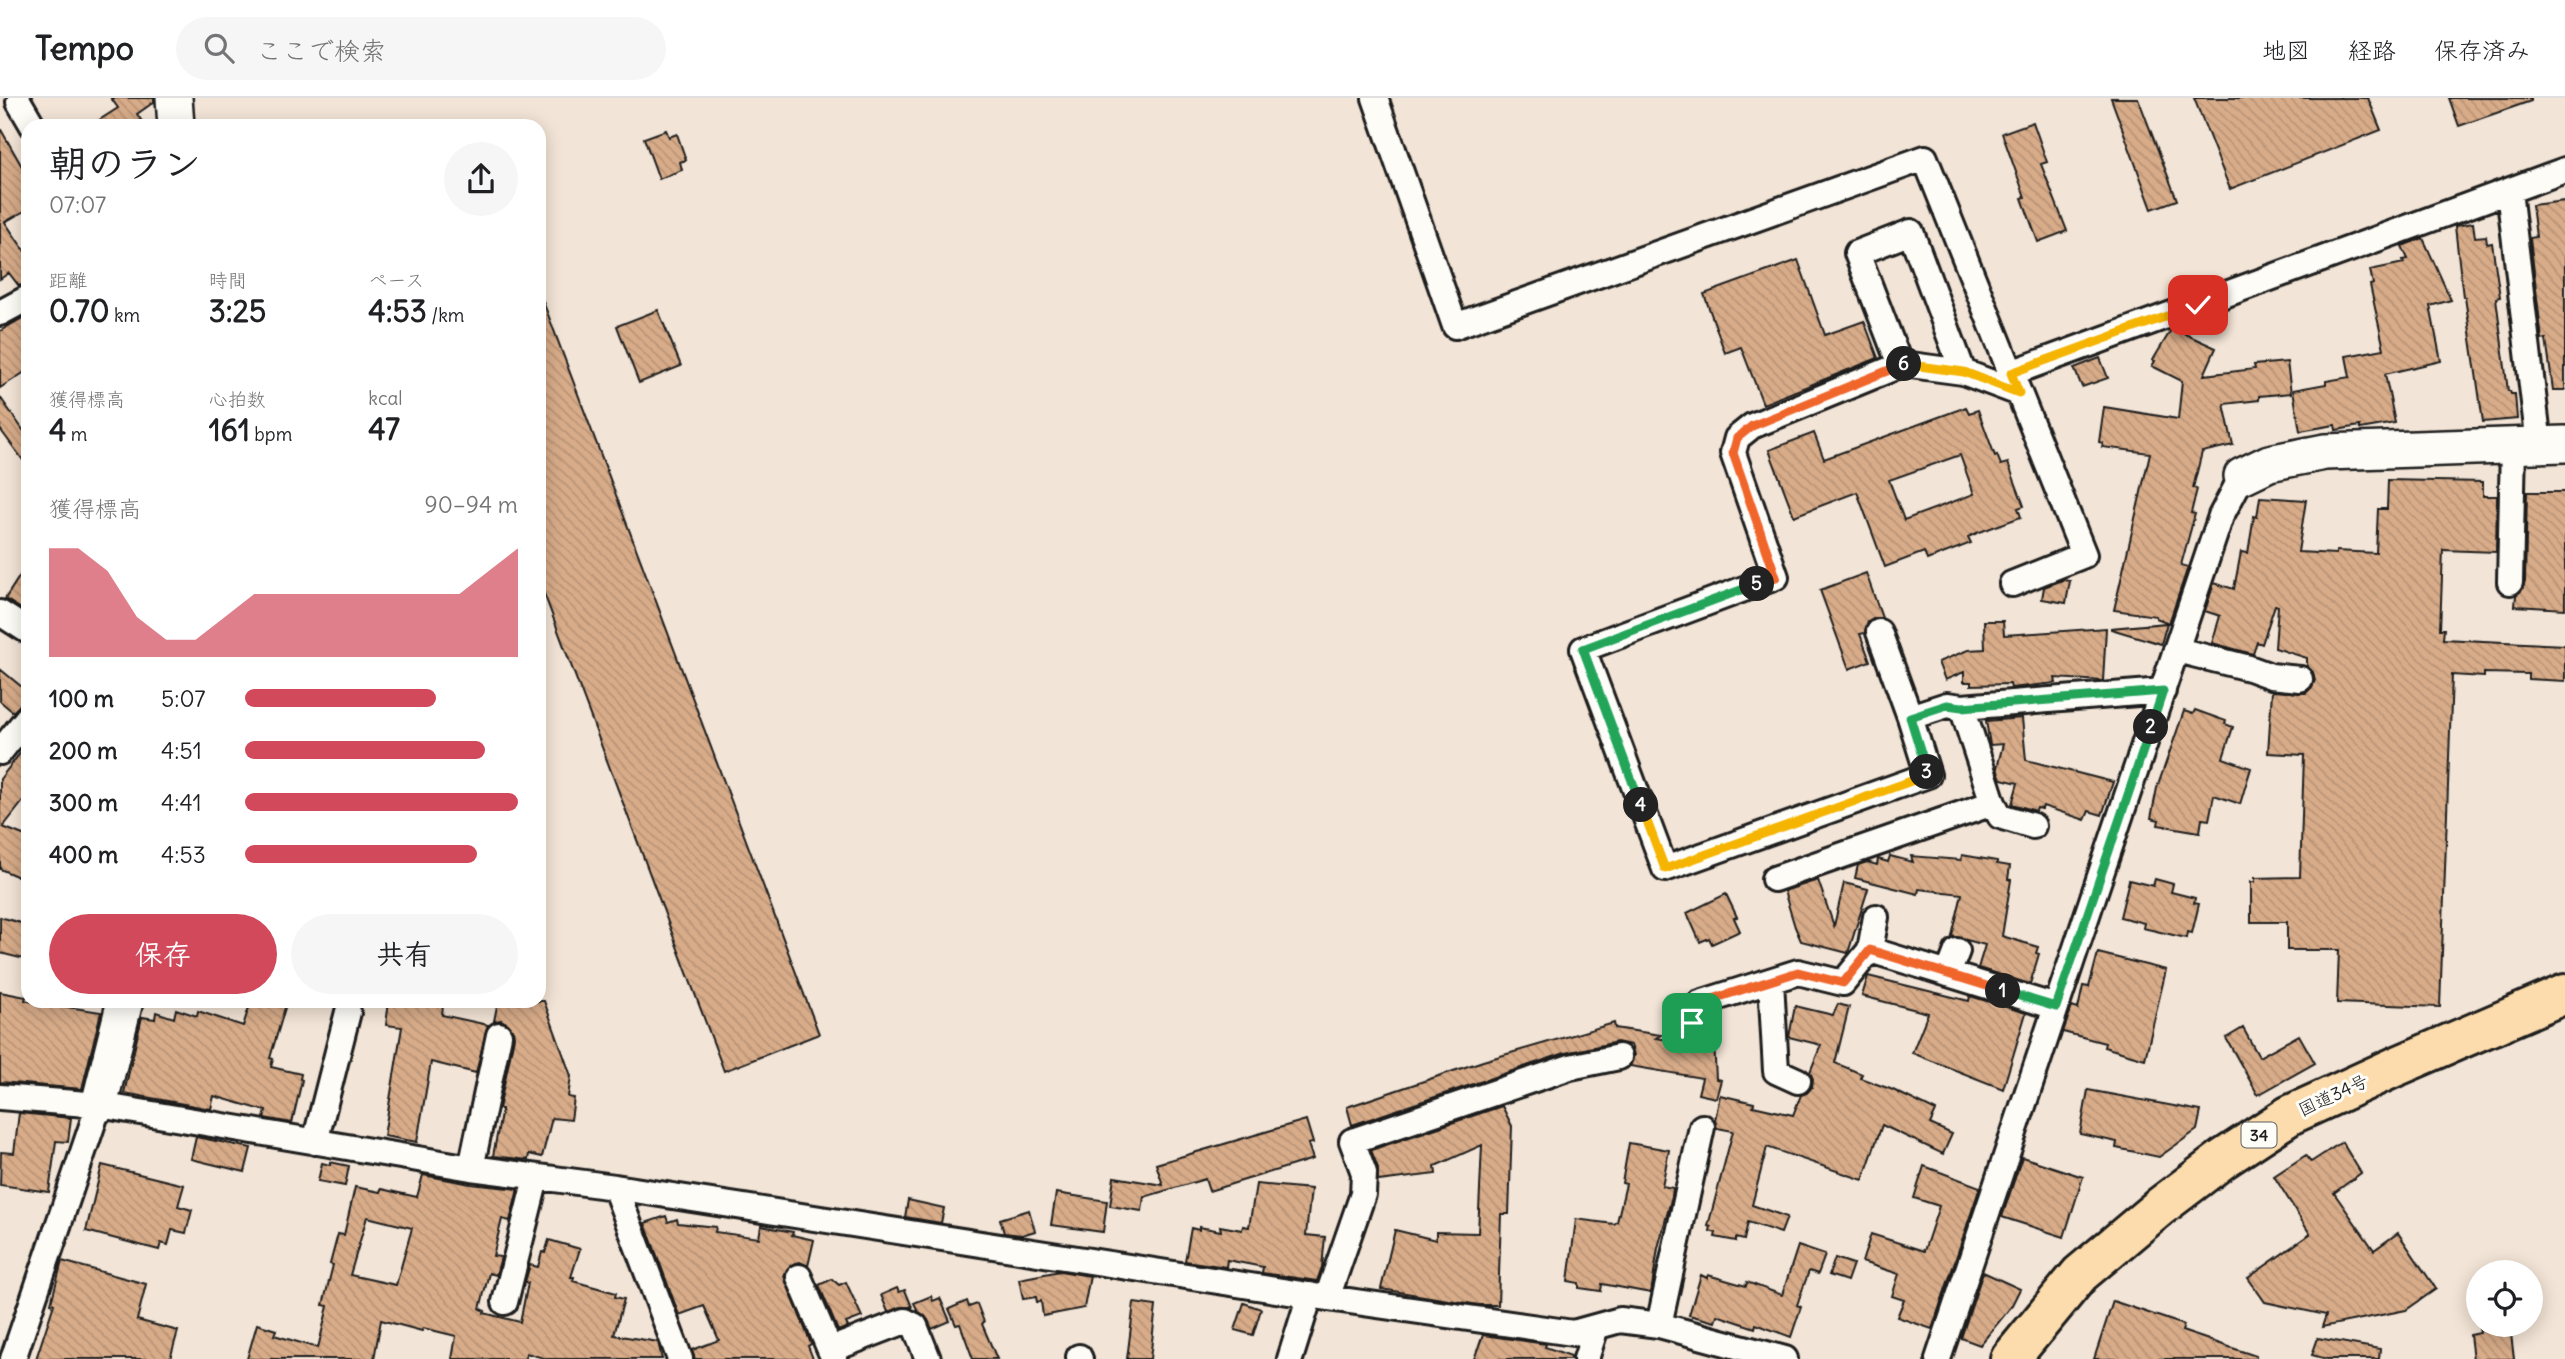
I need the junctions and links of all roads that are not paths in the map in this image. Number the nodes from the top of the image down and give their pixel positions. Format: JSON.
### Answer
{"nodes":[{"id":1,"x":174,"y":98,"type":"edge"},
{"id":2,"x":1375,"y":98,"type":"edge"},
{"id":3,"x":19,"y":102,"type":"dead end"},
{"id":4,"x":29,"y":119,"type":"edge"},
{"id":5,"x":176,"y":119,"type":"edge"},
{"id":6,"x":2565,"y":170,"type":"edge"},
{"id":7,"x":2509,"y":191,"type":"junction"},
{"id":8,"x":21,"y":302,"type":"edge"},
{"id":9,"x":0,"y":313,"type":"edge"},
{"id":10,"x":1900,"y":365,"type":"junction"},
{"id":11,"x":1964,"y":372,"type":"junction"},
{"id":12,"x":2015,"y":383,"type":"junction"},
{"id":13,"x":2539,"y":445,"type":"edge"},
{"id":14,"x":2242,"y":477,"type":"joint"},
{"id":15,"x":2510,"y":582,"type":"dead end"},
{"id":16,"x":2012,"y":584,"type":"dead end"},
{"id":17,"x":0,"y":613,"type":"edge"},
{"id":18,"x":21,"y":626,"type":"edge"},
{"id":19,"x":1880,"y":632,"type":"dead end"},
{"id":20,"x":2177,"y":650,"type":"junction"},
{"id":21,"x":2300,"y":679,"type":"dead end"},
{"id":22,"x":2163,"y":691,"type":"junction"},
{"id":23,"x":1962,"y":707,"type":"junction"},
{"id":24,"x":1910,"y":717,"type":"junction"},
{"id":25,"x":21,"y":726,"type":"edge"},
{"id":26,"x":0,"y":752,"type":"edge"},
{"id":27,"x":1997,"y":810,"type":"junction"},
{"id":28,"x":2032,"y":826,"type":"dead end"},
{"id":29,"x":1965,"y":831,"type":"dead end"},
{"id":30,"x":1774,"y":879,"type":"dead end"},
{"id":31,"x":1876,"y":917,"type":"dead end"},
{"id":32,"x":1870,"y":950,"type":"junction"},
{"id":33,"x":1957,"y":951,"type":"dead end"},
{"id":34,"x":1948,"y":974,"type":"junction"},
{"id":35,"x":1771,"y":981,"type":"junction"},
{"id":36,"x":2565,"y":994,"type":"edge"},
{"id":37,"x":2056,"y":1007,"type":"junction"},
{"id":38,"x":123,"y":1008,"type":"edge"},
{"id":39,"x":348,"y":1012,"type":"dead end"},
{"id":40,"x":1692,"y":1023,"type":"dead end"},
{"id":41,"x":499,"y":1035,"type":"dead end"},
{"id":42,"x":1619,"y":1057,"type":"dead end"},
{"id":43,"x":1798,"y":1081,"type":"dead end"},
{"id":44,"x":0,"y":1097,"type":"edge"},
{"id":45,"x":99,"y":1105,"type":"junction"},
{"id":46,"x":1702,"y":1127,"type":"dead end"},
{"id":47,"x":315,"y":1142,"type":"junction"},
{"id":48,"x":471,"y":1168,"type":"junction"},
{"id":49,"x":536,"y":1178,"type":"junction"},
{"id":50,"x":615,"y":1187,"type":"junction"},
{"id":51,"x":799,"y":1277,"type":"dead end"},
{"id":52,"x":1318,"y":1296,"type":"junction"},
{"id":53,"x":505,"y":1302,"type":"dead end"},
{"id":54,"x":1659,"y":1325,"type":"junction"},
{"id":55,"x":1596,"y":1327,"type":"junction"},
{"id":56,"x":832,"y":1354,"type":"edge"},
{"id":57,"x":13,"y":1359,"type":"edge"},
{"id":58,"x":680,"y":1359,"type":"edge"},
{"id":59,"x":928,"y":1359,"type":"edge"},
{"id":60,"x":1290,"y":1359,"type":"edge"},
{"id":61,"x":1586,"y":1359,"type":"edge"},
{"id":62,"x":1785,"y":1359,"type":"edge"},
{"id":63,"x":1938,"y":1359,"type":"edge"},
{"id":64,"x":2010,"y":1359,"type":"edge"}],
"edges":[{"from":1,"to":5,"type":"street"},
{"from":2,"to":12,"type":"street"},
{"from":3,"to":4,"type":"street"},
{"from":6,"to":7,"type":"street"},
{"from":7,"to":12,"type":"street"},
{"from":7,"to":13,"type":"street"},
{"from":8,"to":9,"type":"street"},
{"from":10,"to":11,"type":"street"},
{"from":10,"to":11,"type":"street"},
{"from":10,"to":24,"type":"street"},
{"from":11,"to":12,"type":"street"},
{"from":12,"to":16,"type":"street"},
{"from":13,"to":14,"type":"street"},
{"from":13,"to":15,"type":"street"},
{"from":14,"to":20,"type":"street"},
{"from":17,"to":18,"type":"street"},
{"from":19,"to":24,"type":"street"},
{"from":20,"to":21,"type":"street"},
{"from":20,"to":22,"type":"street"},
{"from":22,"to":23,"type":"street"},
{"from":22,"to":37,"type":"street"},
{"from":23,"to":24,"type":"street"},
{"from":23,"to":27,"type":"street"},
{"from":25,"to":26,"type":"street"},
{"from":27,"to":28,"type":"street"},
{"from":27,"to":29,"type":"street"},
{"from":27,"to":30,"type":"street"},
{"from":31,"to":32,"type":"street"},
{"from":32,"to":34,"type":"street"},
{"from":32,"to":35,"type":"street"},
{"from":33,"to":34,"type":"street"},
{"from":34,"to":37,"type":"street"},
{"from":35,"to":40,"type":"street"},
{"from":35,"to":43,"type":"street"},
{"from":36,"to":64,"type":"highway","name":"国道34号","number":"34"},
{"from":37,"to":63,"type":"street"},
{"from":38,"to":45,"type":"street"},
{"from":39,"to":47,"type":"street"},
{"from":41,"to":48,"type":"street"},
{"from":42,"to":52,"type":"street"},
{"from":44,"to":45,"type":"street"},
{"from":45,"to":47,"type":"street"},
{"from":45,"to":57,"type":"street"},
{"from":46,"to":54,"type":"street"},
{"from":47,"to":48,"type":"street"},
{"from":48,"to":49,"type":"street"},
{"from":49,"to":50,"type":"street"},
{"from":49,"to":53,"type":"street"},
{"from":50,"to":52,"type":"street"},
{"from":50,"to":58,"type":"street"},
{"from":51,"to":56,"type":"street"},
{"from":52,"to":55,"type":"street"},
{"from":52,"to":60,"type":"street"},
{"from":54,"to":55,"type":"street"},
{"from":54,"to":62,"type":"street"},
{"from":55,"to":61,"type":"street"},
{"from":56,"to":59,"type":"street"}]}
